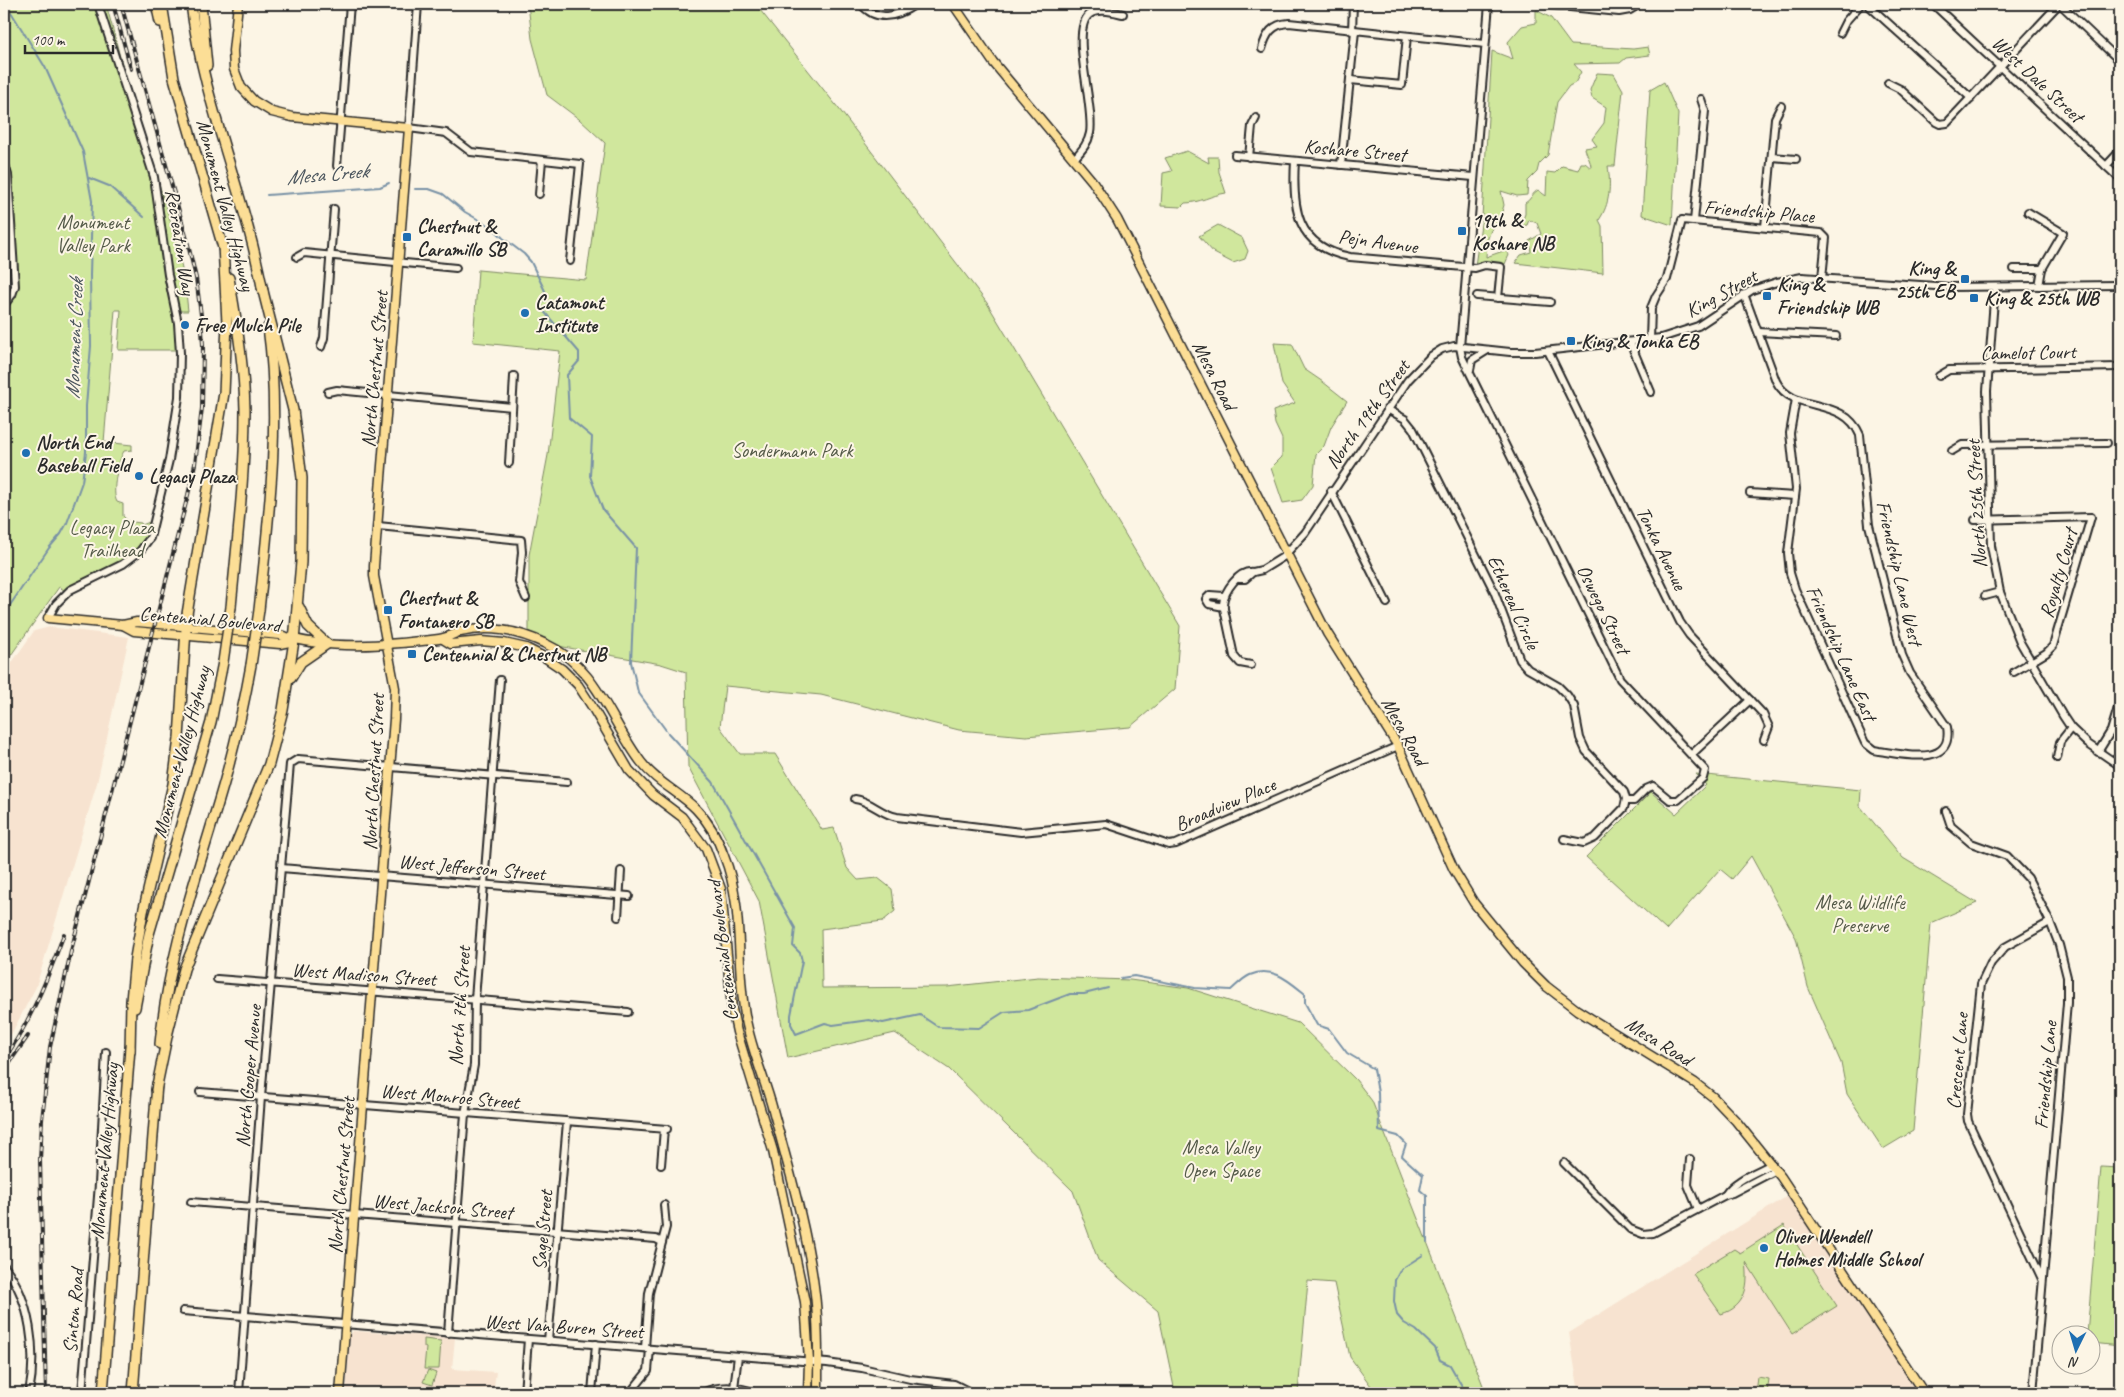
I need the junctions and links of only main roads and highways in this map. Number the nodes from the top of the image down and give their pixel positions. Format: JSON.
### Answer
{"nodes":[{"id":1,"x":156,"y":4,"type":"edge"},
{"id":2,"x":162,"y":4,"type":"edge"},
{"id":3,"x":191,"y":4,"type":"edge"},
{"id":4,"x":201,"y":4,"type":"edge"},
{"id":5,"x":238,"y":4,"type":"edge"},
{"id":6,"x":953,"y":4,"type":"edge"},
{"id":7,"x":168,"y":48,"type":"junction"},
{"id":8,"x":208,"y":89,"type":"junction"},
{"id":9,"x":223,"y":245,"type":"junction"},
{"id":10,"x":262,"y":286,"type":"junction"},
{"id":11,"x":298,"y":602,"type":"junction"},
{"id":12,"x":48,"y":618,"type":"road end"},
{"id":13,"x":185,"y":631,"type":"junction"},
{"id":14,"x":443,"y":639,"type":"junction"},
{"id":15,"x":294,"y":640,"type":"junction"},
{"id":16,"x":387,"y":643,"type":"junction"},
{"id":17,"x":327,"y":644,"type":"junction"},
{"id":18,"x":286,"y":690,"type":"junction"},
{"id":19,"x":130,"y":1052,"type":"junction"},
{"id":20,"x":156,"y":1090,"type":"junction"},
{"id":21,"x":103,"y":1393,"type":"edge"},
{"id":22,"x":133,"y":1393,"type":"edge"},
{"id":23,"x":340,"y":1393,"type":"edge"},
{"id":24,"x":808,"y":1393,"type":"edge"},
{"id":25,"x":818,"y":1393,"type":"edge"},
{"id":26,"x":1924,"y":1393,"type":"edge"}],
"edges":[{"from":1,"to":7,"type":"highway"},
{"from":2,"to":7,"type":"highway","name":"Monument Valley Highway"},
{"from":3,"to":8,"type":"highway","name":"Monument Valley Highway"},
{"from":4,"to":8,"type":"highway"},
{"from":5,"to":16,"type":"main road","name":"North Chestnut Street"},
{"from":6,"to":26,"type":"main road","name":"Mesa Road"},
{"from":7,"to":9,"type":"highway","name":"Monument Valley Highway"},
{"from":8,"to":10,"type":"highway","name":"Monument Valley Highway"},
{"from":9,"to":13,"type":"highway"},
{"from":9,"to":19,"type":"highway","name":"Monument Valley Highway","bridge":true},
{"from":10,"to":11,"type":"highway"},
{"from":10,"to":20,"type":"highway","name":"Monument Valley Highway","bridge":true},
{"from":11,"to":15,"type":"highway"},
{"from":11,"to":17,"type":"highway"},
{"from":12,"to":13,"type":"main road","name":"Centennial Boulevard"},
{"from":13,"to":15,"type":"main road","name":"Centennial Boulevard"},
{"from":13,"to":19,"type":"highway"},
{"from":14,"to":16,"type":"main road","name":"Centennial Boulevard"},
{"from":14,"to":24,"type":"main road","name":"Centennial Boulevard"},
{"from":14,"to":25,"type":"main road","name":"Centennial Boulevard"},
{"from":15,"to":17,"type":"main road","name":"Centennial Boulevard"},
{"from":15,"to":18,"type":"highway"},
{"from":16,"to":17,"type":"main road","name":"Centennial Boulevard"},
{"from":16,"to":23,"type":"main road","name":"North Chestnut Street"},
{"from":17,"to":18,"type":"highway"},
{"from":18,"to":20,"type":"highway"},
{"from":19,"to":21,"type":"highway","name":"Monument Valley Highway"},
{"from":20,"to":22,"type":"highway","name":"Monument Valley Highway"}]}
